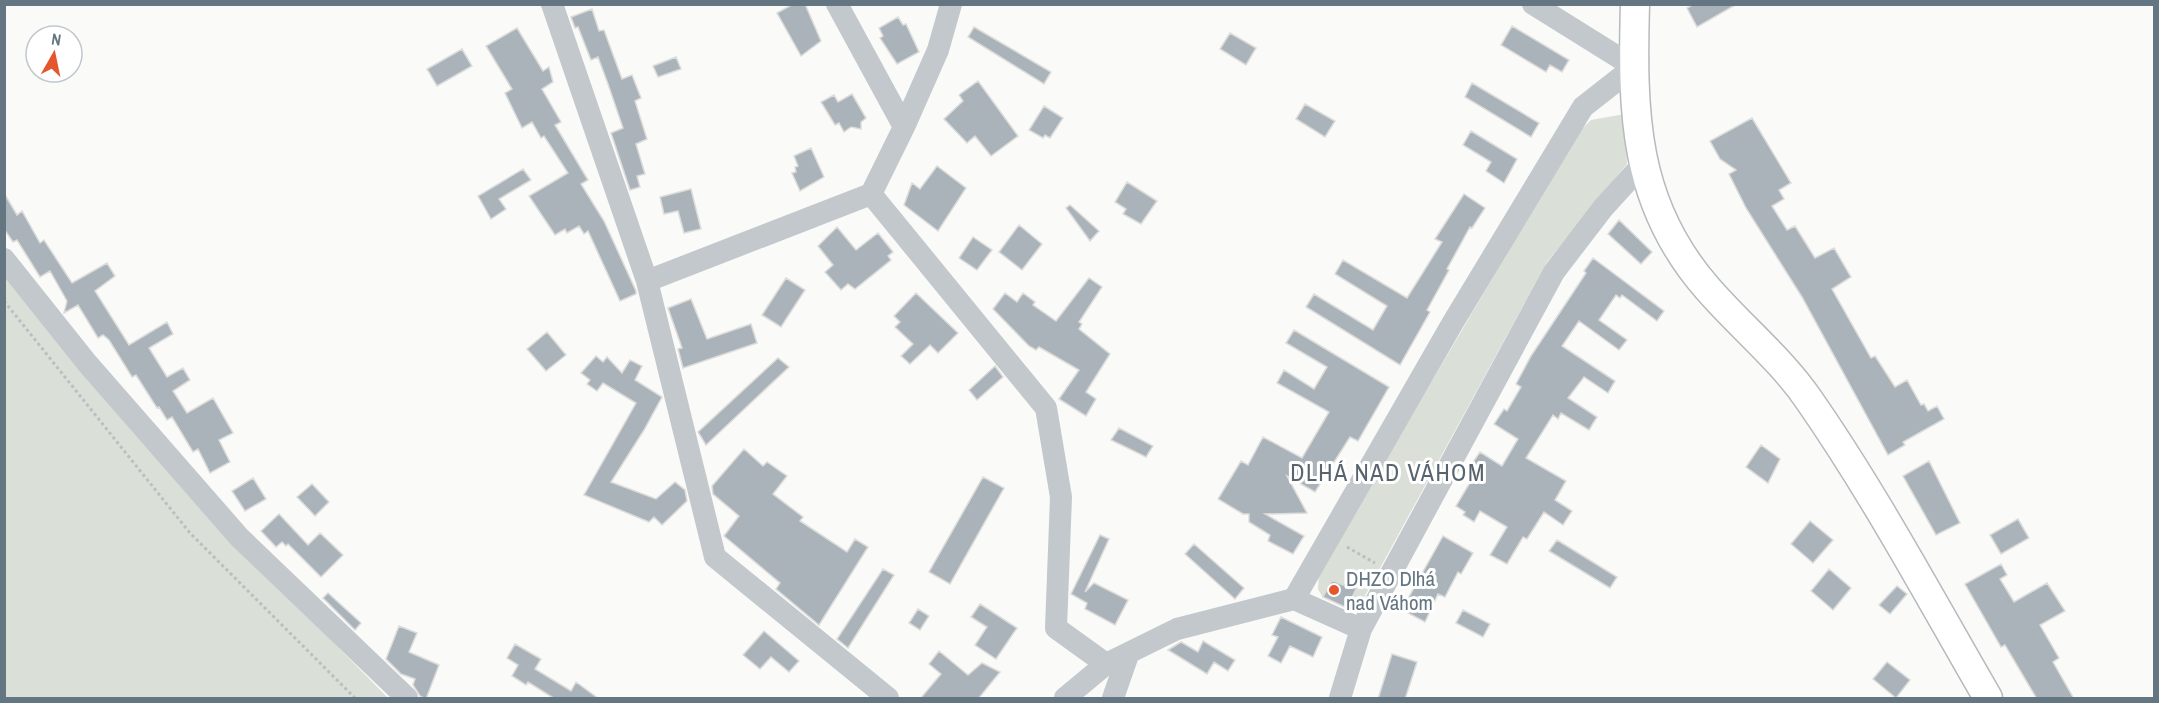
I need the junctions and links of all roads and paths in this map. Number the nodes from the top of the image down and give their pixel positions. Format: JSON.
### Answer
{"nodes":[{"id":1,"x":552,"y":4,"type":"edge"},
{"id":2,"x":837,"y":4,"type":"edge"},
{"id":3,"x":951,"y":4,"type":"edge"},
{"id":4,"x":1533,"y":4,"type":"edge"},
{"id":5,"x":1635,"y":4,"type":"edge"},
{"id":6,"x":1634,"y":67,"type":"junction"},
{"id":7,"x":904,"y":127,"type":"junction"},
{"id":8,"x":1643,"y":164,"type":"junction"},
{"id":9,"x":871,"y":194,"type":"junction"},
{"id":10,"x":4,"y":259,"type":"edge"},
{"id":11,"x":647,"y":281,"type":"junction"},
{"id":12,"x":4,"y":302,"type":"edge"},
{"id":13,"x":1330,"y":537,"type":"junction"},
{"id":14,"x":1392,"y":572,"type":"junction"},
{"id":15,"x":1294,"y":599,"type":"junction"},
{"id":16,"x":1361,"y":628,"type":"junction"},
{"id":17,"x":1128,"y":655,"type":"junction"},
{"id":18,"x":1106,"y":664,"type":"junction"},
{"id":19,"x":355,"y":699,"type":"edge"},
{"id":20,"x":407,"y":699,"type":"edge"},
{"id":21,"x":888,"y":699,"type":"edge"},
{"id":22,"x":1065,"y":699,"type":"edge"},
{"id":23,"x":1113,"y":699,"type":"edge"},
{"id":24,"x":1340,"y":699,"type":"edge"},
{"id":25,"x":1988,"y":699,"type":"edge"}],
"edges":[{"from":1,"to":11,"type":"street"},
{"from":2,"to":7,"type":"street"},
{"from":3,"to":7,"type":"street"},
{"from":4,"to":6,"type":"street"},
{"from":5,"to":6,"type":"main road"},
{"from":6,"to":8,"type":"main road"},
{"from":6,"to":13,"type":"street"},
{"from":7,"to":9,"type":"street"},
{"from":8,"to":14,"type":"street"},
{"from":8,"to":25,"type":"main road"},
{"from":9,"to":11,"type":"street"},
{"from":9,"to":18,"type":"street"},
{"from":10,"to":20,"type":"street"},
{"from":11,"to":21,"type":"street"},
{"from":12,"to":19,"type":"path"},
{"from":13,"to":14,"type":"path"},
{"from":13,"to":15,"type":"street"},
{"from":14,"to":16,"type":"street"},
{"from":15,"to":16,"type":"street"},
{"from":15,"to":17,"type":"street"},
{"from":16,"to":24,"type":"street"},
{"from":17,"to":18,"type":"street"},
{"from":17,"to":23,"type":"street"},
{"from":18,"to":22,"type":"street"}]}
